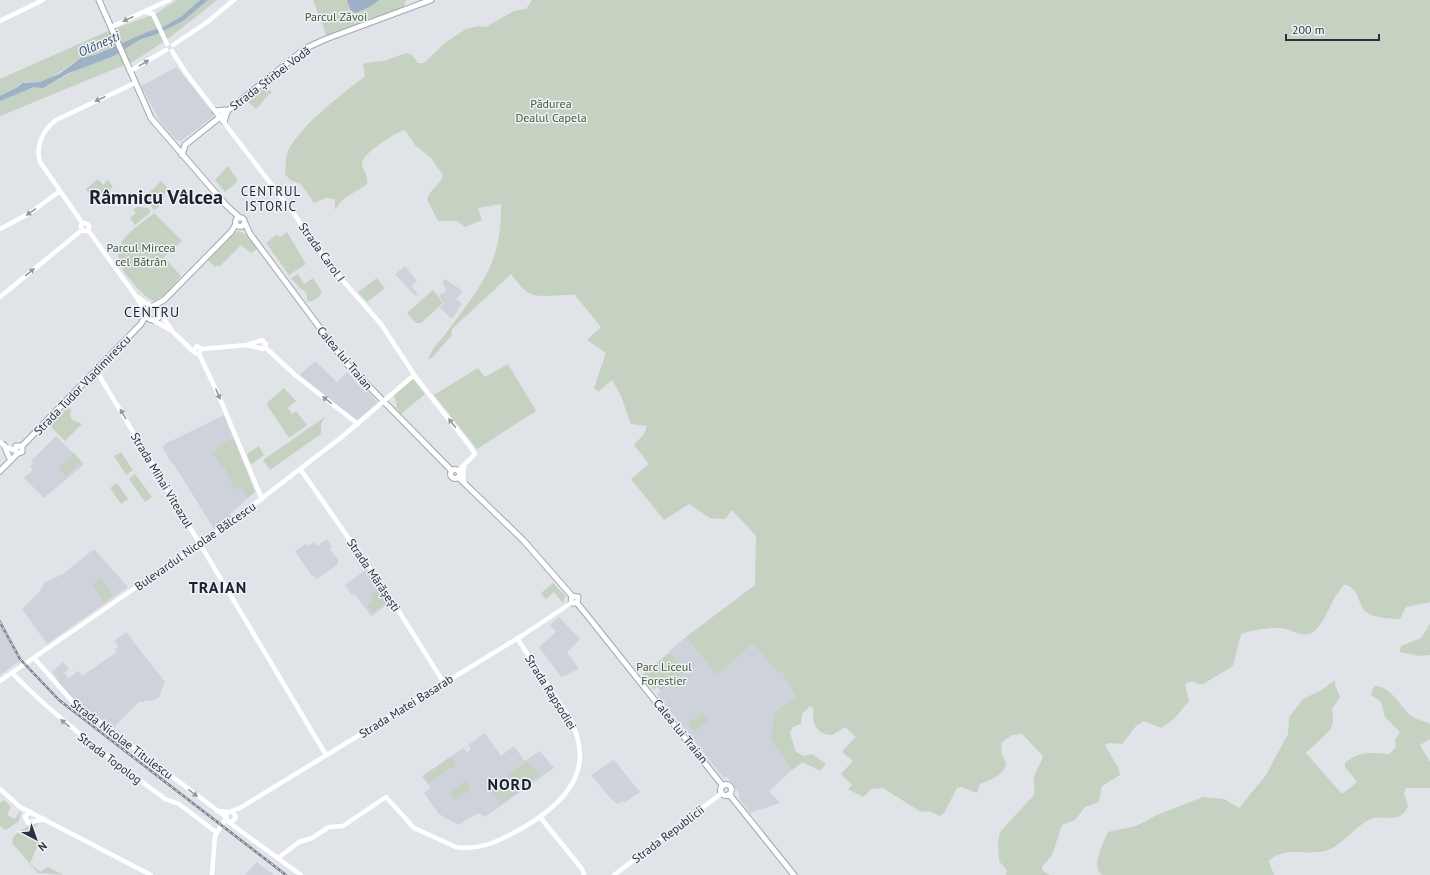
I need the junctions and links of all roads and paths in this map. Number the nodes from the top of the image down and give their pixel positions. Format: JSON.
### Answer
{"nodes":[{"id":1,"x":43,"y":0,"type":"edge"},
{"id":2,"x":99,"y":0,"type":"edge"},
{"id":3,"x":169,"y":0,"type":"edge"},
{"id":4,"x":234,"y":0,"type":"edge"},
{"id":5,"x":431,"y":0,"type":"edge"},
{"id":6,"x":160,"y":5,"type":"junction"},
{"id":7,"x":144,"y":12,"type":"junction"},
{"id":8,"x":153,"y":14,"type":"junction"},
{"id":9,"x":0,"y":21,"type":"edge"},
{"id":10,"x":111,"y":27,"type":"junction"},
{"id":11,"x":168,"y":44,"type":"junction"},
{"id":12,"x":173,"y":45,"type":"junction"},
{"id":13,"x":166,"y":50,"type":"junction"},
{"id":14,"x":172,"y":51,"type":"junction"},
{"id":15,"x":129,"y":69,"type":"junction"},
{"id":16,"x":135,"y":83,"type":"junction"},
{"id":17,"x":230,"y":108,"type":"junction"},
{"id":18,"x":215,"y":111,"type":"junction"},
{"id":19,"x":220,"y":117,"type":"junction"},
{"id":20,"x":224,"y":122,"type":"junction"},
{"id":21,"x":184,"y":145,"type":"junction"},
{"id":22,"x":174,"y":146,"type":"junction"},
{"id":23,"x":180,"y":153,"type":"junction"},
{"id":24,"x":60,"y":191,"type":"junction"},
{"id":25,"x":239,"y":223,"type":"junction"},
{"id":26,"x":0,"y":229,"type":"edge"},
{"id":27,"x":85,"y":230,"type":"junction"},
{"id":28,"x":135,"y":295,"type":"junction"},
{"id":29,"x":0,"y":297,"type":"edge"},
{"id":30,"x":164,"y":300,"type":"junction"},
{"id":31,"x":152,"y":306,"type":"junction"},
{"id":32,"x":159,"y":311,"type":"junction"},
{"id":33,"x":146,"y":314,"type":"junction"},
{"id":34,"x":152,"y":320,"type":"junction"},
{"id":35,"x":141,"y":324,"type":"junction"},
{"id":36,"x":173,"y":332,"type":"junction"},
{"id":37,"x":258,"y":342,"type":"junction"},
{"id":38,"x":247,"y":345,"type":"junction"},
{"id":39,"x":265,"y":347,"type":"junction"},
{"id":40,"x":201,"y":348,"type":"junction"},
{"id":41,"x":260,"y":348,"type":"junction"},
{"id":42,"x":194,"y":349,"type":"junction"},
{"id":43,"x":200,"y":356,"type":"junction"},
{"id":44,"x":96,"y":370,"type":"junction"},
{"id":45,"x":414,"y":375,"type":"junction"},
{"id":46,"x":383,"y":402,"type":"junction"},
{"id":47,"x":358,"y":424,"type":"junction"},
{"id":48,"x":2,"y":444,"type":"edge"},
{"id":49,"x":16,"y":450,"type":"junction"},
{"id":50,"x":9,"y":457,"type":"junction"},
{"id":51,"x":464,"y":465,"type":"junction"},
{"id":52,"x":0,"y":466,"type":"edge"},
{"id":53,"x":0,"y":470,"type":"edge"},
{"id":54,"x":301,"y":470,"type":"junction"},
{"id":55,"x":452,"y":471,"type":"junction"},
{"id":56,"x":458,"y":471,"type":"junction"},
{"id":57,"x":458,"y":477,"type":"junction"},
{"id":58,"x":465,"y":484,"type":"junction"},
{"id":59,"x":262,"y":499,"type":"junction"},
{"id":60,"x":200,"y":544,"type":"junction"},
{"id":61,"x":572,"y":596,"type":"junction"},
{"id":62,"x":571,"y":603,"type":"junction"},
{"id":63,"x":577,"y":603,"type":"junction"},
{"id":64,"x":517,"y":638,"type":"junction"},
{"id":65,"x":34,"y":658,"type":"junction"},
{"id":66,"x":12,"y":673,"type":"junction"},
{"id":67,"x":0,"y":681,"type":"edge"},
{"id":68,"x":444,"y":683,"type":"junction"},
{"id":69,"x":326,"y":755,"type":"junction"},
{"id":70,"x":723,"y":786,"type":"junction"},
{"id":71,"x":0,"y":789,"type":"edge"},
{"id":72,"x":722,"y":793,"type":"junction"},
{"id":73,"x":729,"y":794,"type":"junction"},
{"id":74,"x":20,"y":807,"type":"junction"},
{"id":75,"x":240,"y":808,"type":"junction"},
{"id":76,"x":217,"y":811,"type":"junction"},
{"id":77,"x":230,"y":811,"type":"junction"},
{"id":78,"x":32,"y":813,"type":"junction"},
{"id":79,"x":25,"y":816,"type":"junction"},
{"id":80,"x":236,"y":817,"type":"junction"},
{"id":81,"x":540,"y":817,"type":"junction"},
{"id":82,"x":44,"y":819,"type":"junction"},
{"id":83,"x":226,"y":820,"type":"junction"},
{"id":84,"x":34,"y":821,"type":"junction"},
{"id":85,"x":242,"y":830,"type":"junction"},
{"id":86,"x":216,"y":832,"type":"junction"},
{"id":87,"x":278,"y":858,"type":"junction"},
{"id":88,"x":152,"y":875,"type":"edge"},
{"id":89,"x":212,"y":875,"type":"edge"},
{"id":90,"x":301,"y":875,"type":"edge"},
{"id":91,"x":586,"y":875,"type":"edge"},
{"id":92,"x":614,"y":875,"type":"edge"},
{"id":93,"x":794,"y":875,"type":"edge"}],
"edges":[{"from":1,"to":9,"type":"street"},
{"from":2,"to":10,"type":"main road","name":"Calea lui Traian"},
{"from":3,"to":6,"type":"street"},
{"from":4,"to":12,"type":"street"},
{"from":5,"to":17,"type":"main road","name":"Strada Știrbei Vodă"},
{"from":6,"to":7,"type":"street"},
{"from":6,"to":8,"type":"street"},
{"from":7,"to":8,"type":"street"},
{"from":7,"to":10,"type":"street","one_way":true},
{"from":8,"to":11,"type":"street"},
{"from":10,"to":15,"type":"main road","name":"Calea lui Traian"},
{"from":11,"to":12,"type":"street"},
{"from":11,"to":13,"type":"street"},
{"from":12,"to":14,"type":"street"},
{"from":13,"to":14,"type":"street"},
{"from":15,"to":13,"type":"street","one_way":true},
{"from":14,"to":18,"type":"street","name":"Strada Carol I"},
{"from":15,"to":16,"type":"main road","name":"Calea lui Traian"},
{"from":16,"to":22,"type":"main road","name":"Calea lui Traian"},
{"from":16,"to":24,"type":"street","one_way":true},
{"from":17,"to":18,"type":"main road"},
{"from":17,"to":19,"type":"main road","name":"Strada Știrbei Vodă"},
{"from":17,"to":20,"type":"main road"},
{"from":18,"to":19,"type":"street","name":"Strada Carol I"},
{"from":19,"to":20,"type":"street","name":"Strada Carol I"},
{"from":19,"to":21,"type":"main road","name":"Strada Știrbei Vodă"},
{"from":20,"to":45,"type":"street","name":"Strada Carol I"},
{"from":21,"to":22,"type":"main road"},
{"from":21,"to":23,"type":"main road"},
{"from":22,"to":23,"type":"main road","name":"Calea lui Traian"},
{"from":23,"to":25,"type":"main road","name":"Calea lui Traian"},
{"from":24,"to":26,"type":"street","one_way":true},
{"from":24,"to":27,"type":"street"},
{"from":25,"to":30,"type":"main road"},
{"from":25,"to":46,"type":"main road","name":"Calea lui Traian"},
{"from":27,"to":28,"type":"street"},
{"from":29,"to":27,"type":"street","one_way":true},
{"from":28,"to":31,"type":"street"},
{"from":28,"to":33,"type":"street"},
{"from":30,"to":31,"type":"main road"},
{"from":30,"to":32,"type":"main road"},
{"from":31,"to":32,"type":"main road"},
{"from":31,"to":33,"type":"main road","name":"Strada Tudor Vladimirescu"},
{"from":32,"to":34,"type":"main road","name":"Strada Tudor Vladimirescu"},
{"from":32,"to":36,"type":"street"},
{"from":33,"to":34,"type":"main road"},
{"from":33,"to":35,"type":"main road","name":"Strada Tudor Vladimirescu"},
{"from":34,"to":35,"type":"main road","name":"Strada Tudor Vladimirescu"},
{"from":34,"to":36,"type":"street"},
{"from":35,"to":44,"type":"main road","name":"Strada Tudor Vladimirescu"},
{"from":36,"to":42,"type":"street"},
{"from":37,"to":38,"type":"street"},
{"from":37,"to":39,"type":"street"},
{"from":37,"to":41,"type":"street"},
{"from":38,"to":40,"type":"street"},
{"from":38,"to":41,"type":"street"},
{"from":39,"to":41,"type":"street"},
{"from":47,"to":39,"type":"street","one_way":true},
{"from":40,"to":42,"type":"street"},
{"from":40,"to":43,"type":"street"},
{"from":42,"to":43,"type":"street"},
{"from":43,"to":59,"type":"street","one_way":true},
{"from":44,"to":49,"type":"main road","name":"Strada Tudor Vladimirescu"},
{"from":60,"to":44,"type":"street","name":"Strada Mihai Viteazul","one_way":true},
{"from":45,"to":46,"type":"street","name":"Bulevardul Nicolae Bălcescu"},
{"from":51,"to":45,"type":"street","name":"Strada Carol I","one_way":true},
{"from":46,"to":47,"type":"street","name":"Bulevardul Nicolae Bălcescu"},
{"from":46,"to":55,"type":"main road","name":"Calea lui Traian"},
{"from":47,"to":54,"type":"street","name":"Bulevardul Nicolae Bălcescu"},
{"from":48,"to":49,"type":"street"},
{"from":48,"to":50,"type":"main road"},
{"from":49,"to":50,"type":"main road"},
{"from":49,"to":53,"type":"main road"},
{"from":50,"to":52,"type":"main road"},
{"from":51,"to":56,"type":"street"},
{"from":51,"to":58,"type":"street"},
{"from":54,"to":59,"type":"street","name":"Bulevardul Nicolae Bălcescu"},
{"from":54,"to":68,"type":"street","name":"Strada Mărășești"},
{"from":55,"to":56,"type":"main road"},
{"from":55,"to":57,"type":"main road","name":"Calea lui Traian"},
{"from":56,"to":57,"type":"main road"},
{"from":57,"to":58,"type":"main road","name":"Calea lui Traian"},
{"from":58,"to":61,"type":"main road","name":"Calea lui Traian"},
{"from":59,"to":60,"type":"street","name":"Bulevardul Nicolae Bălcescu"},
{"from":60,"to":65,"type":"street","name":"Bulevardul Nicolae Bălcescu"},
{"from":60,"to":69,"type":"street","name":"Strada Mihai Viteazul"},
{"from":61,"to":62,"type":"main road"},
{"from":61,"to":63,"type":"main road","name":"Calea lui Traian"},
{"from":62,"to":63,"type":"main road"},
{"from":62,"to":64,"type":"street","name":"Strada Matei Basarab"},
{"from":63,"to":70,"type":"main road","name":"Calea lui Traian"},
{"from":64,"to":68,"type":"street","name":"Strada Matei Basarab"},
{"from":64,"to":81,"type":"street","name":"Strada Rapsodiei"},
{"from":65,"to":66,"type":"street","name":"Bulevardul Nicolae Bălcescu"},
{"from":65,"to":76,"type":"street","name":"Strada Nicolae Titulescu","one_way":true},
{"from":66,"to":67,"type":"street","name":"Bulevardul Nicolae Bălcescu"},
{"from":86,"to":66,"type":"street","name":"Strada Topolog","one_way":true},
{"from":68,"to":69,"type":"street","name":"Strada Matei Basarab"},
{"from":69,"to":75,"type":"street","name":"Strada Matei Basarab"},
{"from":70,"to":72,"type":"main road"},
{"from":70,"to":73,"type":"main road","name":"Calea lui Traian"},
{"from":71,"to":74,"type":"street"},
{"from":72,"to":73,"type":"main road"},
{"from":72,"to":92,"type":"street","name":"Strada Republicii"},
{"from":73,"to":93,"type":"main road","name":"Calea lui Traian"},
{"from":74,"to":78,"type":"street"},
{"from":74,"to":79,"type":"street"},
{"from":75,"to":77,"type":"street","name":"Strada Matei Basarab"},
{"from":75,"to":80,"type":"street"},
{"from":76,"to":77,"type":"street"},
{"from":76,"to":83,"type":"street","name":"Strada Nicolae Titulescu"},
{"from":77,"to":80,"type":"street","name":"Strada Nicolae Titulescu"},
{"from":77,"to":83,"type":"street"},
{"from":78,"to":79,"type":"street"},
{"from":78,"to":82,"type":"street"},
{"from":78,"to":84,"type":"street"},
{"from":79,"to":84,"type":"street"},
{"from":80,"to":83,"type":"street"},
{"from":80,"to":85,"type":"street","name":"Strada Nicolae Titulescu"},
{"from":81,"to":87,"type":"street","name":"Strada Rapsodiei"},
{"from":81,"to":91,"type":"street"},
{"from":82,"to":84,"type":"street"},
{"from":82,"to":88,"type":"street"},
{"from":83,"to":85,"type":"street","name":"Strada Nicolae Titulescu"},
{"from":83,"to":86,"type":"street"},
{"from":85,"to":87,"type":"street","name":"Strada Nicolae Titulescu"},
{"from":86,"to":89,"type":"street"},
{"from":87,"to":90,"type":"street","name":"Strada Nicolae Titulescu"}]}
